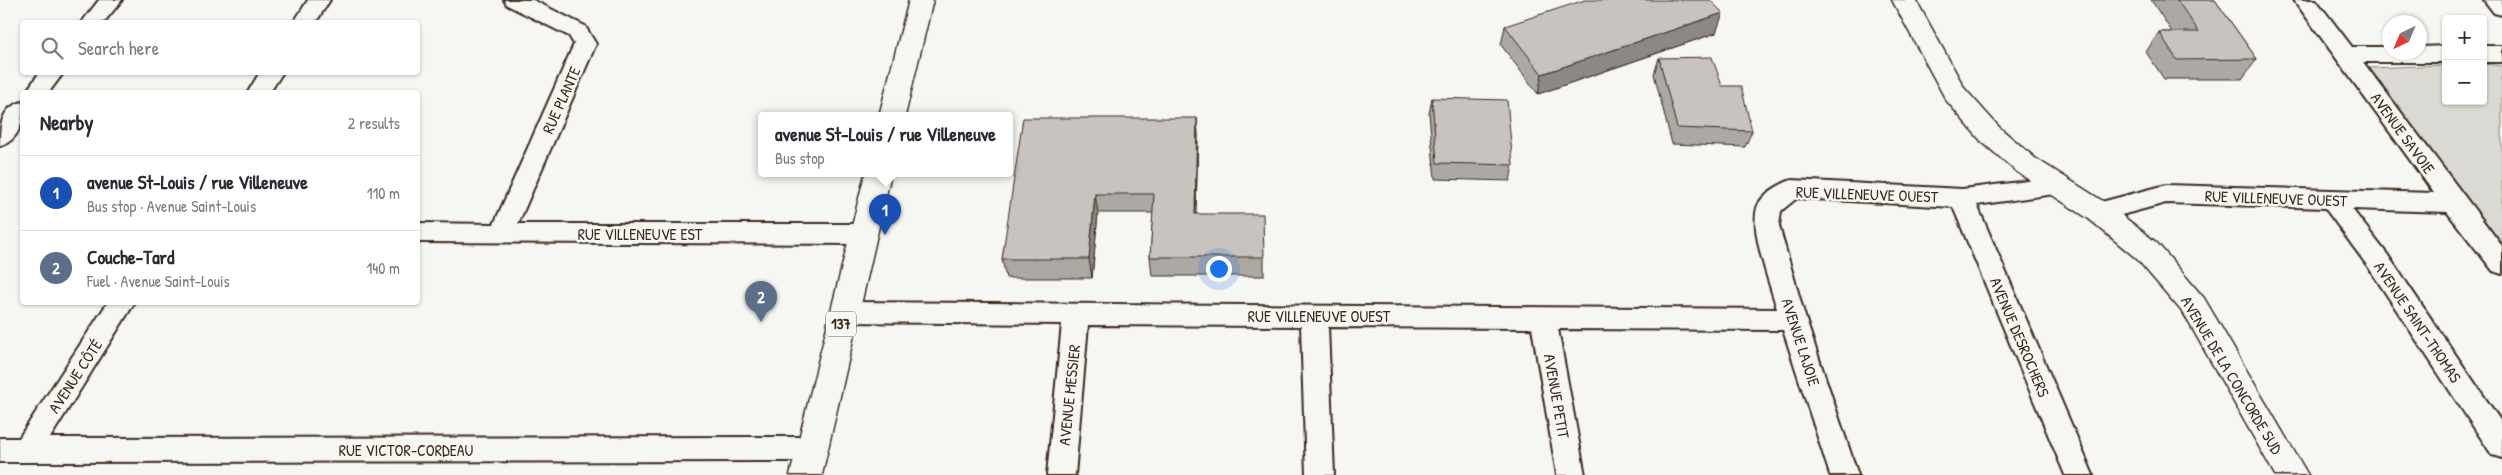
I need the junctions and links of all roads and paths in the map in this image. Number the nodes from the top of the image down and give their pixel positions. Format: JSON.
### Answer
{"nodes":[{"id":1,"x":111,"y":0,"type":"edge"},
{"id":2,"x":319,"y":0,"type":"edge"},
{"id":3,"x":515,"y":0,"type":"edge"},
{"id":4,"x":921,"y":0,"type":"edge"},
{"id":5,"x":1904,"y":0,"type":"edge"},
{"id":6,"x":2305,"y":0,"type":"edge"},
{"id":7,"x":2495,"y":0,"type":"edge"},
{"id":8,"x":2502,"y":8,"type":"edge"},
{"id":9,"x":95,"y":20,"type":"edge"},
{"id":10,"x":306,"y":20,"type":"edge"},
{"id":11,"x":2442,"y":54,"type":"edge"},
{"id":12,"x":2487,"y":54,"type":"edge"},
{"id":13,"x":2502,"y":54,"type":"edge"},
{"id":14,"x":2346,"y":55,"type":"junction"},
{"id":15,"x":51,"y":75,"type":"edge"},
{"id":16,"x":270,"y":75,"type":"edge"},
{"id":17,"x":39,"y":90,"type":"edge"},
{"id":18,"x":260,"y":90,"type":"edge"},
{"id":19,"x":893,"y":112,"type":"edge"},
{"id":20,"x":20,"y":113,"type":"edge"},
{"id":21,"x":0,"y":138,"type":"edge"},
{"id":22,"x":877,"y":177,"type":"edge"},
{"id":23,"x":2060,"y":186,"type":"junction"},
{"id":24,"x":1962,"y":198,"type":"junction"},
{"id":25,"x":2332,"y":200,"type":"junction"},
{"id":26,"x":2454,"y":203,"type":"junction"},
{"id":27,"x":1769,"y":206,"type":"joint"},
{"id":28,"x":2099,"y":212,"type":"junction"},
{"id":29,"x":420,"y":233,"type":"edge"},
{"id":30,"x":502,"y":233,"type":"junction"},
{"id":31,"x":863,"y":234,"type":"junction"},
{"id":32,"x":2502,"y":264,"type":"edge"},
{"id":33,"x":120,"y":305,"type":"edge"},
{"id":34,"x":844,"y":312,"type":"junction"},
{"id":35,"x":1076,"y":314,"type":"junction"},
{"id":36,"x":1314,"y":316,"type":"junction"},
{"id":37,"x":1542,"y":317,"type":"junction"},
{"id":38,"x":1794,"y":320,"type":"junction"},
{"id":39,"x":2502,"y":446,"type":"edge"},
{"id":40,"x":14,"y":450,"type":"edge"},
{"id":41,"x":809,"y":462,"type":"edge"},
{"id":42,"x":1061,"y":475,"type":"edge"},
{"id":43,"x":1320,"y":475,"type":"edge"},
{"id":44,"x":1571,"y":475,"type":"edge"},
{"id":45,"x":1844,"y":475,"type":"edge"},
{"id":46,"x":2079,"y":475,"type":"edge"},
{"id":47,"x":2292,"y":475,"type":"edge"}],
"edges":[{"from":1,"to":9,"type":"street"},
{"from":2,"to":10,"type":"street"},
{"from":3,"to":30,"type":"street","name":"RUE PLANTE"},
{"from":4,"to":19,"type":"street"},
{"from":5,"to":23,"type":"street","name":"AVENUE DE LA CONCORDE SUD"},
{"from":6,"to":14,"type":"street","name":"AVENUE SAVOIE"},
{"from":7,"to":8,"type":"street"},
{"from":11,"to":14,"type":"street"},
{"from":12,"to":13,"type":"street"},
{"from":14,"to":26,"type":"street","name":"AVENUE SAVOIE"},
{"from":15,"to":17,"type":"street"},
{"from":16,"to":18,"type":"street"},
{"from":20,"to":21,"type":"street"},
{"from":22,"to":31,"type":"street","number":"137"},
{"from":23,"to":24,"type":"street","name":"RUE VILLENEUVE OUEST"},
{"from":23,"to":28,"type":"street","name":"AVENUE DE LA CONCORDE SUD"},
{"from":24,"to":27,"type":"street","name":"RUE VILLENEUVE OUEST"},
{"from":24,"to":46,"type":"street","name":"AVENUE DESROCHERS"},
{"from":25,"to":26,"type":"street","name":"RUE VILLENEUVE OUEST"},
{"from":25,"to":28,"type":"street","name":"RUE VILLENEUVE OUEST"},
{"from":25,"to":39,"type":"street","name":"AVENUE SAINT-THOMAS"},
{"from":26,"to":32,"type":"street","name":"AVENUE SAVOIE"},
{"from":27,"to":38,"type":"street","name":"AVENUE LAJOIE"},
{"from":28,"to":47,"type":"street","name":"AVENUE DE LA CONCORDE SUD"},
{"from":29,"to":30,"type":"street","name":"RUE VILLENEUVE EST"},
{"from":30,"to":31,"type":"street","name":"RUE VILLENEUVE EST"},
{"from":31,"to":34,"type":"street","number":"137"},
{"from":33,"to":40,"type":"street","name":"AVENUE CÔTÉ"},
{"from":34,"to":35,"type":"street","name":"RUE VILLENEUVE OUEST"},
{"from":34,"to":41,"type":"street","number":"137"},
{"from":35,"to":36,"type":"street","name":"RUE VILLENEUVE OUEST"},
{"from":35,"to":42,"type":"street","name":"AVENUE MESSIER"},
{"from":36,"to":37,"type":"street","name":"RUE VILLENEUVE OUEST"},
{"from":36,"to":43,"type":"street"},
{"from":37,"to":38,"type":"street","name":"RUE VILLENEUVE OUEST"},
{"from":37,"to":44,"type":"street","name":"AVENUE PETIT"},
{"from":38,"to":45,"type":"street","name":"AVENUE LAJOIE"},
{"from":40,"to":41,"type":"street","name":"RUE VICTOR-CORDEAU"}]}
